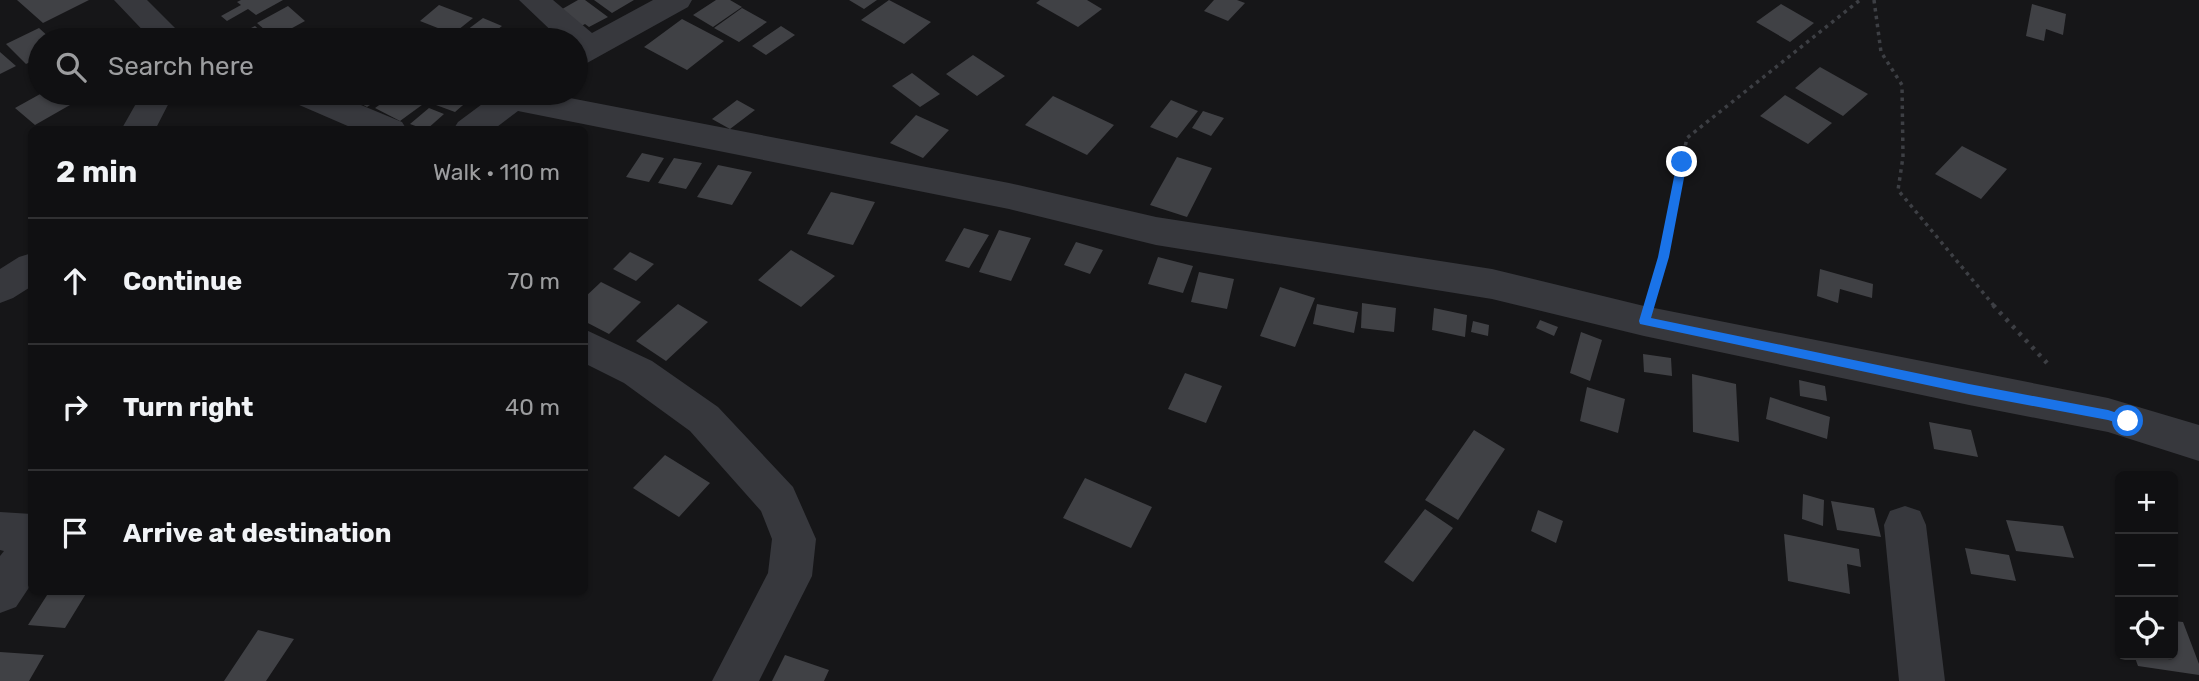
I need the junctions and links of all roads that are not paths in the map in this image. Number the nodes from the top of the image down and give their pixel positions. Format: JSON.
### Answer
{"nodes":[{"id":1,"x":129,"y":0,"type":"edge"},
{"id":2,"x":534,"y":0,"type":"edge"},
{"id":3,"x":677,"y":0,"type":"edge"},
{"id":4,"x":159,"y":28,"type":"edge"},
{"id":5,"x":560,"y":28,"type":"edge"},
{"id":6,"x":588,"y":48,"type":"edge"},
{"id":7,"x":152,"y":105,"type":"edge"},
{"id":8,"x":331,"y":105,"type":"edge"},
{"id":9,"x":503,"y":105,"type":"edge"},
{"id":10,"x":565,"y":105,"type":"edge"},
{"id":11,"x":140,"y":126,"type":"edge"},
{"id":12,"x":380,"y":126,"type":"edge"},
{"id":13,"x":475,"y":126,"type":"edge"},
{"id":14,"x":28,"y":270,"type":"edge"},
{"id":15,"x":0,"y":288,"type":"edge"},
{"id":16,"x":588,"y":346,"type":"edge"},
{"id":17,"x":2195,"y":451,"type":"edge"},
{"id":18,"x":1905,"y":525,"type":"dead end"},
{"id":19,"x":0,"y":531,"type":"edge"},
{"id":20,"x":28,"y":533,"type":"edge"},
{"id":21,"x":28,"y":552,"type":"edge"},
{"id":22,"x":0,"y":592,"type":"edge"},
{"id":23,"x":736,"y":681,"type":"edge"},
{"id":24,"x":1922,"y":681,"type":"edge"}],
"edges":[{"from":1,"to":4,"type":"street"},
{"from":2,"to":5,"type":"street"},
{"from":3,"to":6,"type":"street"},
{"from":7,"to":11,"type":"street"},
{"from":8,"to":12,"type":"street"},
{"from":9,"to":13,"type":"street"},
{"from":10,"to":17,"type":"street"},
{"from":14,"to":15,"type":"street"},
{"from":16,"to":23,"type":"street"},
{"from":18,"to":24,"type":"street"},
{"from":19,"to":20,"type":"street"},
{"from":21,"to":22,"type":"street"}]}
